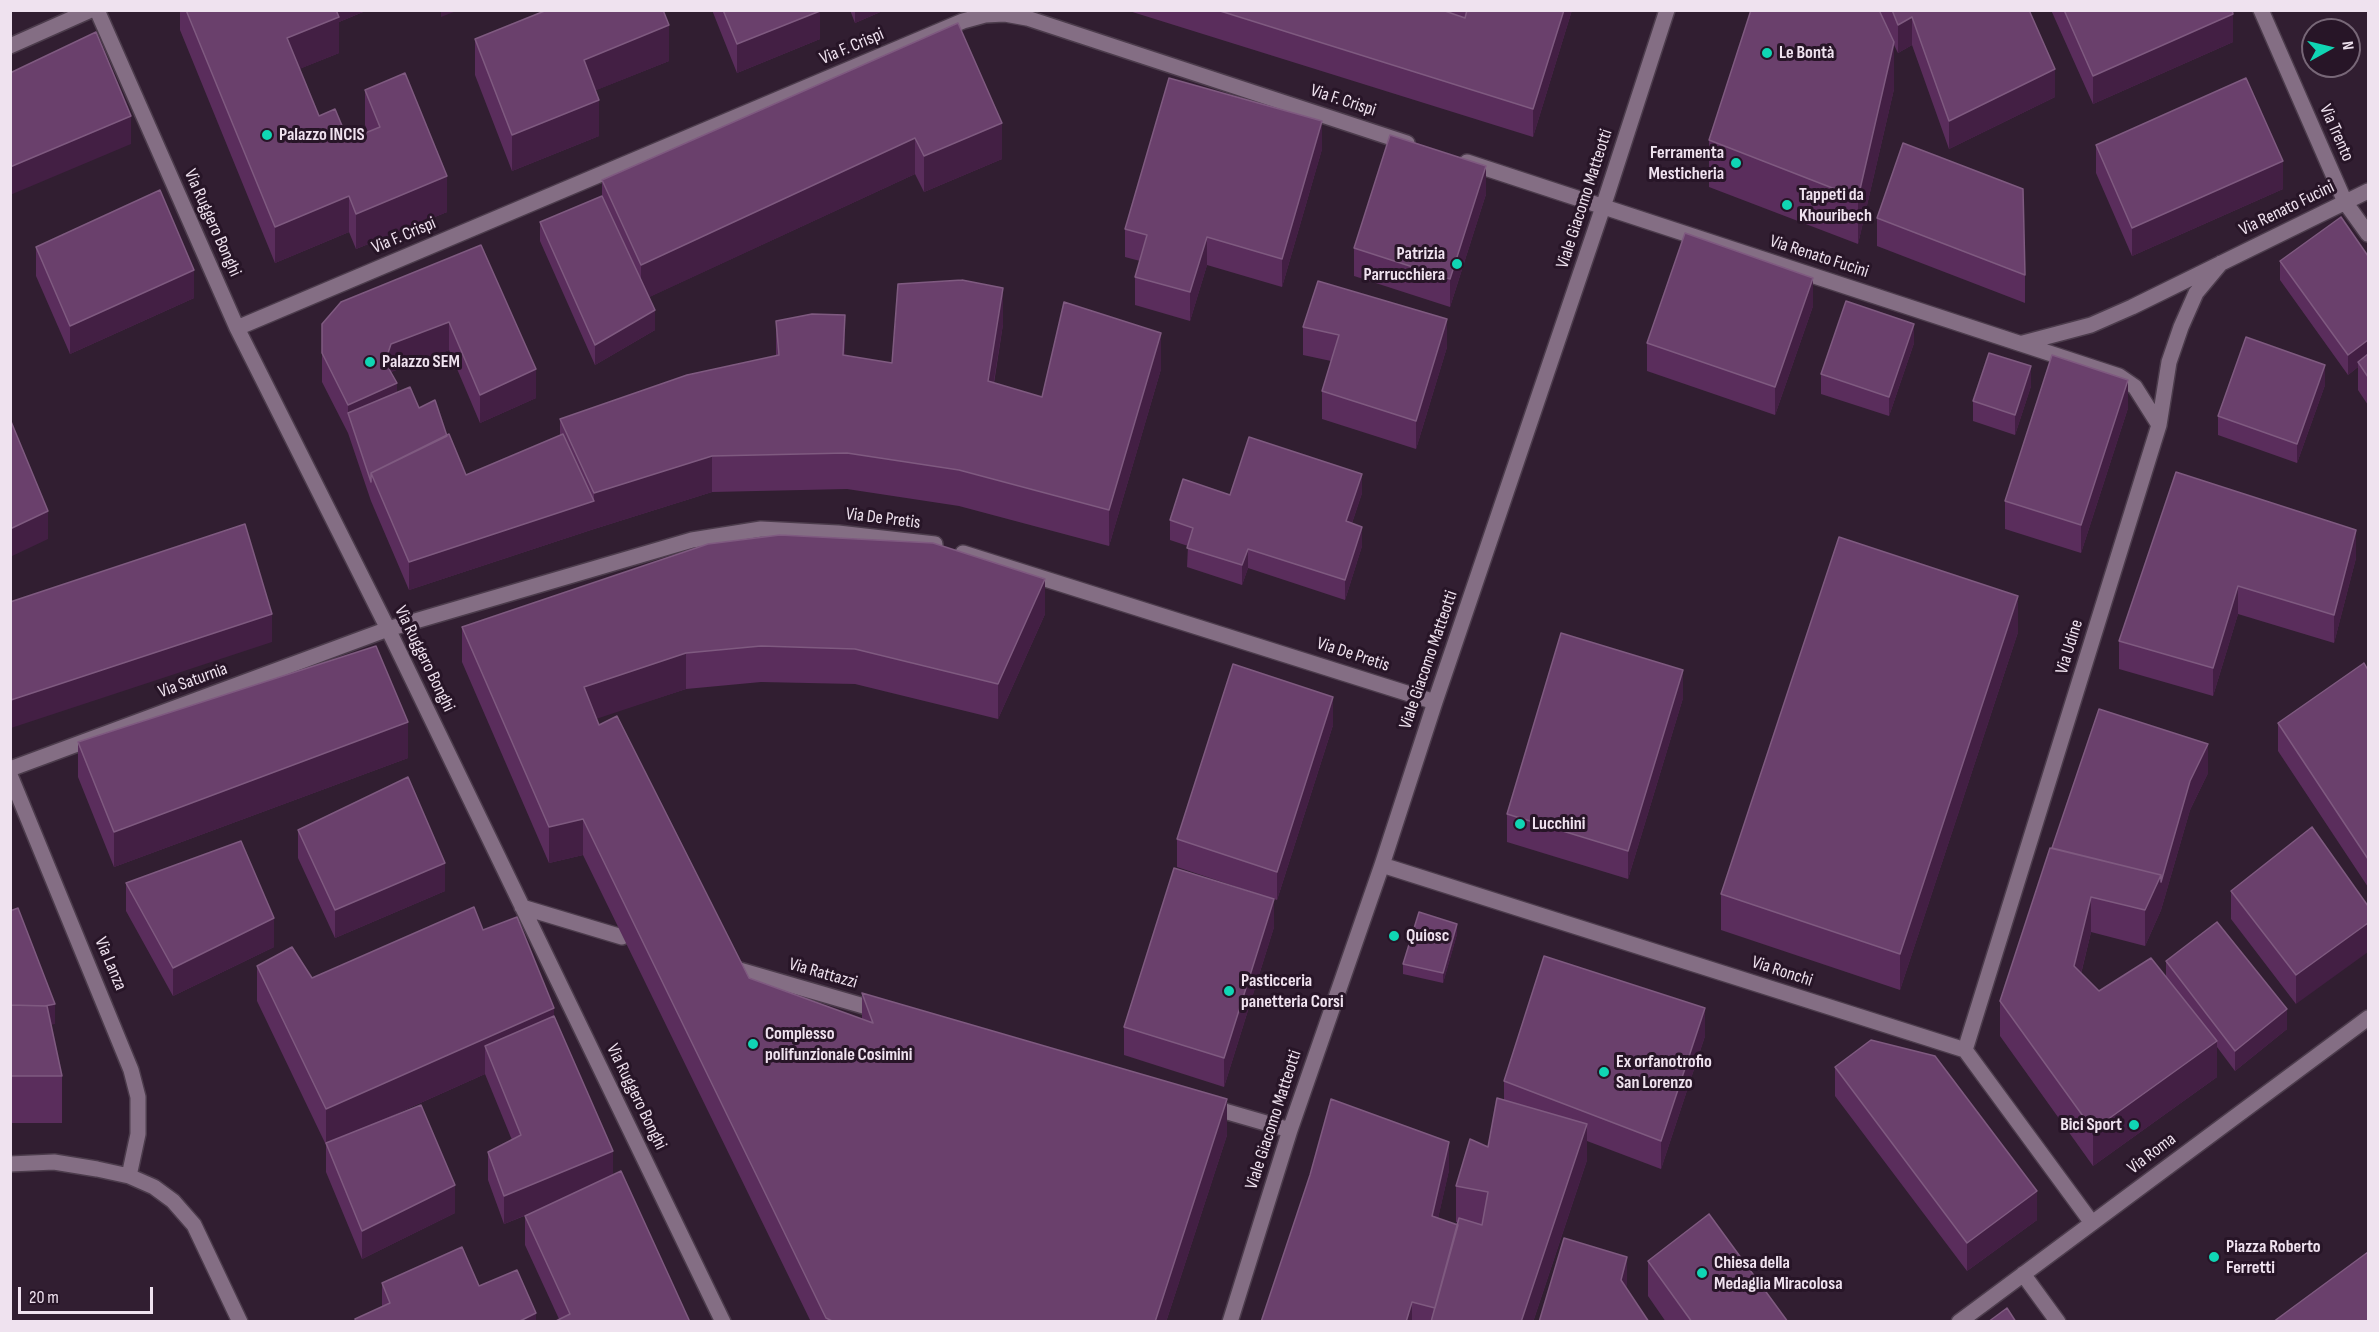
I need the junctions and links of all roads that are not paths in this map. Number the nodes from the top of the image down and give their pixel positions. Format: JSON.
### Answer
{"nodes":[{"id":1,"x":91,"y":10,"type":"edge"},
{"id":2,"x":97,"y":10,"type":"edge"},
{"id":3,"x":1667,"y":10,"type":"edge"},
{"id":4,"x":2261,"y":10,"type":"edge"},
{"id":5,"x":984,"y":13,"type":"edge"},
{"id":6,"x":10,"y":46,"type":"edge"},
{"id":7,"x":1423,"y":148,"type":"edge"},
{"id":8,"x":1456,"y":159,"type":"edge"},
{"id":9,"x":2368,"y":192,"type":"edge"},
{"id":10,"x":2345,"y":202,"type":"junction"},
{"id":11,"x":1603,"y":207,"type":"junction"},
{"id":12,"x":2368,"y":234,"type":"edge"},
{"id":13,"x":2221,"y":263,"type":"junction"},
{"id":14,"x":237,"y":328,"type":"junction"},
{"id":15,"x":2023,"y":344,"type":"junction"},
{"id":16,"x":2159,"y":425,"type":"junction"},
{"id":17,"x":388,"y":629,"type":"junction"},
{"id":18,"x":1435,"y":702,"type":"junction"},
{"id":19,"x":10,"y":769,"type":"edge"},
{"id":20,"x":10,"y":775,"type":"edge"},
{"id":21,"x":1382,"y":865,"type":"junction"},
{"id":22,"x":522,"y":907,"type":"junction"},
{"id":23,"x":622,"y":937,"type":"edge"},
{"id":24,"x":725,"y":966,"type":"edge"},
{"id":25,"x":895,"y":1015,"type":"edge"},
{"id":26,"x":2368,"y":1018,"type":"edge"},
{"id":27,"x":1965,"y":1050,"type":"junction"},
{"id":28,"x":1189,"y":1100,"type":"edge"},
{"id":29,"x":1290,"y":1130,"type":"junction"},
{"id":30,"x":10,"y":1164,"type":"edge"},
{"id":31,"x":129,"y":1176,"type":"junction"},
{"id":32,"x":2092,"y":1224,"type":"junction"},
{"id":33,"x":2023,"y":1274,"type":"junction"},
{"id":34,"x":240,"y":1322,"type":"edge"},
{"id":35,"x":723,"y":1322,"type":"edge"},
{"id":36,"x":1230,"y":1322,"type":"edge"},
{"id":37,"x":1959,"y":1322,"type":"edge"},
{"id":38,"x":2058,"y":1322,"type":"edge"}],
"edges":[{"from":1,"to":6,"type":"street"},
{"from":2,"to":14,"type":"street","name":"Via Ruggero Bonghi"},
{"from":3,"to":11,"type":"street","name":"Viale Giacomo Matteotti"},
{"from":4,"to":10,"type":"street","name":"Via Trento"},
{"from":5,"to":7,"type":"street","name":"Via F. Crispi"},
{"from":5,"to":14,"type":"street","name":"Via F. Crispi"},
{"from":8,"to":11,"type":"street"},
{"from":9,"to":10,"type":"street","name":"Via Renato Fucini"},
{"from":10,"to":12,"type":"street","name":"Via Trento"},
{"from":10,"to":13,"type":"street","name":"Via Renato Fucini"},
{"from":11,"to":15,"type":"street","name":"Via Renato Fucini"},
{"from":11,"to":18,"type":"street","name":"Viale Giacomo Matteotti"},
{"from":13,"to":15,"type":"street","name":"Via Renato Fucini"},
{"from":13,"to":16,"type":"street","name":"Via Udine"},
{"from":14,"to":17,"type":"street","name":"Via Ruggero Bonghi"},
{"from":15,"to":16,"type":"street","name":"Via Renato Fucini"},
{"from":16,"to":27,"type":"street","name":"Via Udine"},
{"from":17,"to":18,"type":"street","name":"Via De Pretis"},
{"from":17,"to":19,"type":"street","name":"Via Saturnia"},
{"from":17,"to":22,"type":"street","name":"Via Ruggero Bonghi"},
{"from":18,"to":21,"type":"street","name":"Viale Giacomo Matteotti"},
{"from":20,"to":31,"type":"street","name":"Via Lanza"},
{"from":21,"to":27,"type":"street","name":"Via Ronchi"},
{"from":21,"to":29,"type":"street","name":"Viale Giacomo Matteotti"},
{"from":22,"to":23,"type":"street"},
{"from":22,"to":35,"type":"street","name":"Via Ruggero Bonghi"},
{"from":24,"to":25,"type":"street","name":"Via Rattazzi"},
{"from":26,"to":32,"type":"street","name":"Via Roma"},
{"from":27,"to":32,"type":"street"},
{"from":28,"to":29,"type":"street"},
{"from":29,"to":36,"type":"street","name":"Viale Giacomo Matteotti"},
{"from":30,"to":31,"type":"street"},
{"from":31,"to":34,"type":"street"},
{"from":32,"to":33,"type":"street","name":"Via Roma"},
{"from":33,"to":37,"type":"street","name":"Via Roma"},
{"from":33,"to":38,"type":"street"}]}
